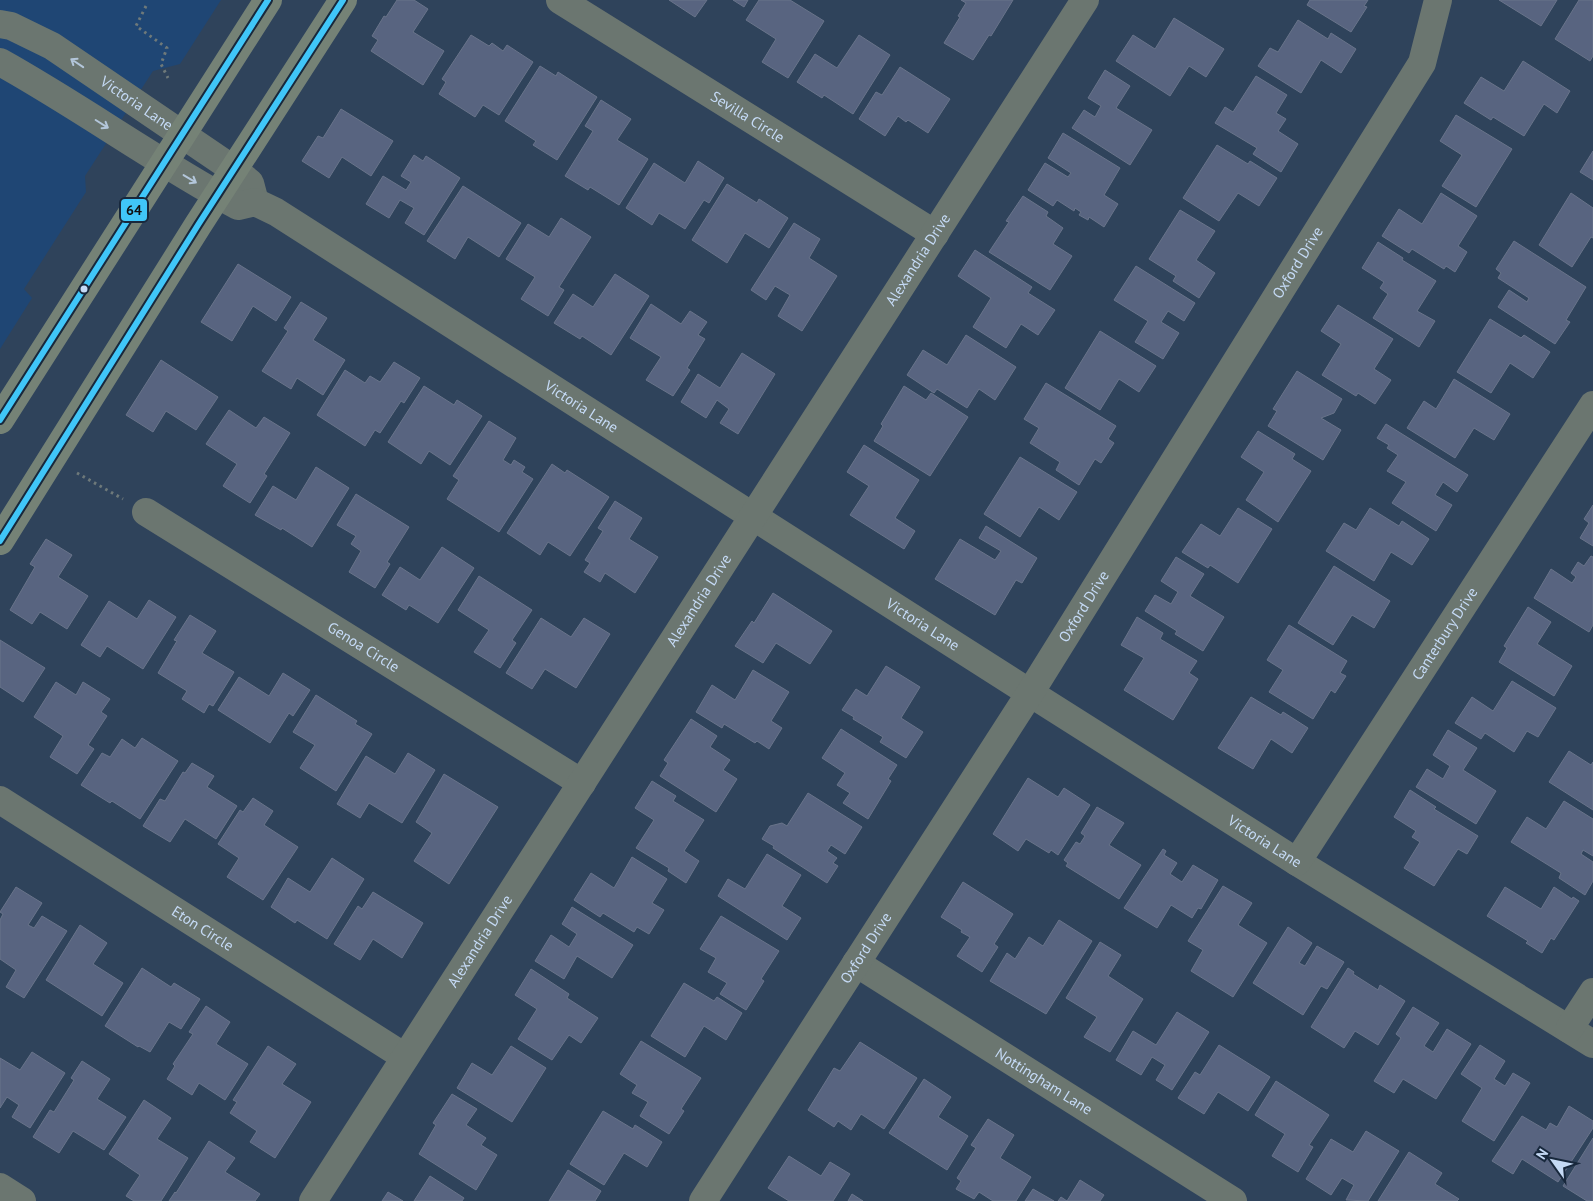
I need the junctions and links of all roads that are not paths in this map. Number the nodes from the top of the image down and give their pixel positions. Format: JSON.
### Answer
{"nodes":[{"id":1,"x":268,"y":0,"type":"edge"},
{"id":2,"x":343,"y":0,"type":"edge"},
{"id":3,"x":560,"y":0,"type":"edge"},
{"id":4,"x":1085,"y":0,"type":"edge"},
{"id":5,"x":1438,"y":0,"type":"edge"},
{"id":6,"x":0,"y":24,"type":"edge"},
{"id":7,"x":0,"y":62,"type":"edge"},
{"id":8,"x":182,"y":135,"type":"junction"},
{"id":9,"x":164,"y":164,"type":"junction"},
{"id":10,"x":233,"y":169,"type":"junction"},
{"id":11,"x":217,"y":195,"type":"junction"},
{"id":12,"x":255,"y":202,"type":"junction"},
{"id":13,"x":935,"y":234,"type":"junction"},
{"id":14,"x":1593,"y":405,"type":"edge"},
{"id":15,"x":0,"y":420,"type":"edge"},
{"id":16,"x":146,"y":512,"type":"road end"},
{"id":17,"x":753,"y":516,"type":"junction"},
{"id":18,"x":0,"y":541,"type":"edge"},
{"id":19,"x":1030,"y":693,"type":"junction"},
{"id":20,"x":582,"y":783,"type":"junction"},
{"id":21,"x":0,"y":800,"type":"edge"},
{"id":22,"x":1297,"y":862,"type":"junction"},
{"id":23,"x":856,"y":964,"type":"junction"},
{"id":24,"x":1593,"y":992,"type":"edge"},
{"id":25,"x":1569,"y":1029,"type":"junction"},
{"id":26,"x":1593,"y":1044,"type":"edge"},
{"id":27,"x":405,"y":1058,"type":"junction"},
{"id":28,"x":0,"y":1187,"type":"edge"},
{"id":29,"x":22,"y":1201,"type":"edge"},
{"id":30,"x":313,"y":1201,"type":"edge"},
{"id":31,"x":703,"y":1201,"type":"edge"},
{"id":32,"x":1233,"y":1201,"type":"edge"}],
"edges":[{"from":1,"to":8,"type":"main road"},
{"from":2,"to":10,"type":"main road"},
{"from":3,"to":13,"type":"street","name":"Sevilla Circle"},
{"from":4,"to":13,"type":"street","name":"Alexandria Drive"},
{"from":5,"to":19,"type":"street","name":"Oxford Drive"},
{"from":8,"to":6,"type":"street","name":"Victoria Lane","one_way":true},
{"from":7,"to":9,"type":"street","name":"Victoria Lane","one_way":true},
{"from":8,"to":9,"type":"main road"},
{"from":8,"to":10,"type":"street","name":"Victoria Lane"},
{"from":9,"to":11,"type":"street","name":"Victoria Lane","one_way":true},
{"from":9,"to":15,"type":"main road"},
{"from":10,"to":11,"type":"main road"},
{"from":10,"to":12,"type":"street","name":"Victoria Lane"},
{"from":11,"to":12,"type":"street","name":"Victoria Lane"},
{"from":11,"to":18,"type":"main road"},
{"from":12,"to":17,"type":"street","name":"Victoria Lane"},
{"from":13,"to":17,"type":"street","name":"Alexandria Drive"},
{"from":14,"to":22,"type":"street","name":"Canterbury Drive"},
{"from":16,"to":20,"type":"street","name":"Genoa Circle"},
{"from":17,"to":19,"type":"street","name":"Victoria Lane"},
{"from":17,"to":20,"type":"street","name":"Alexandria Drive"},
{"from":19,"to":22,"type":"street","name":"Victoria Lane"},
{"from":19,"to":23,"type":"street","name":"Oxford Drive"},
{"from":20,"to":27,"type":"street","name":"Alexandria Drive"},
{"from":21,"to":27,"type":"street","name":"Eton Circle"},
{"from":22,"to":25,"type":"street","name":"Victoria Lane"},
{"from":23,"to":31,"type":"street","name":"Oxford Drive"},
{"from":23,"to":32,"type":"street","name":"Nottingham Lane"},
{"from":24,"to":25,"type":"street"},
{"from":25,"to":26,"type":"street","name":"Victoria Lane"},
{"from":27,"to":30,"type":"street","name":"Alexandria Drive"},
{"from":28,"to":29,"type":"street"}]}
